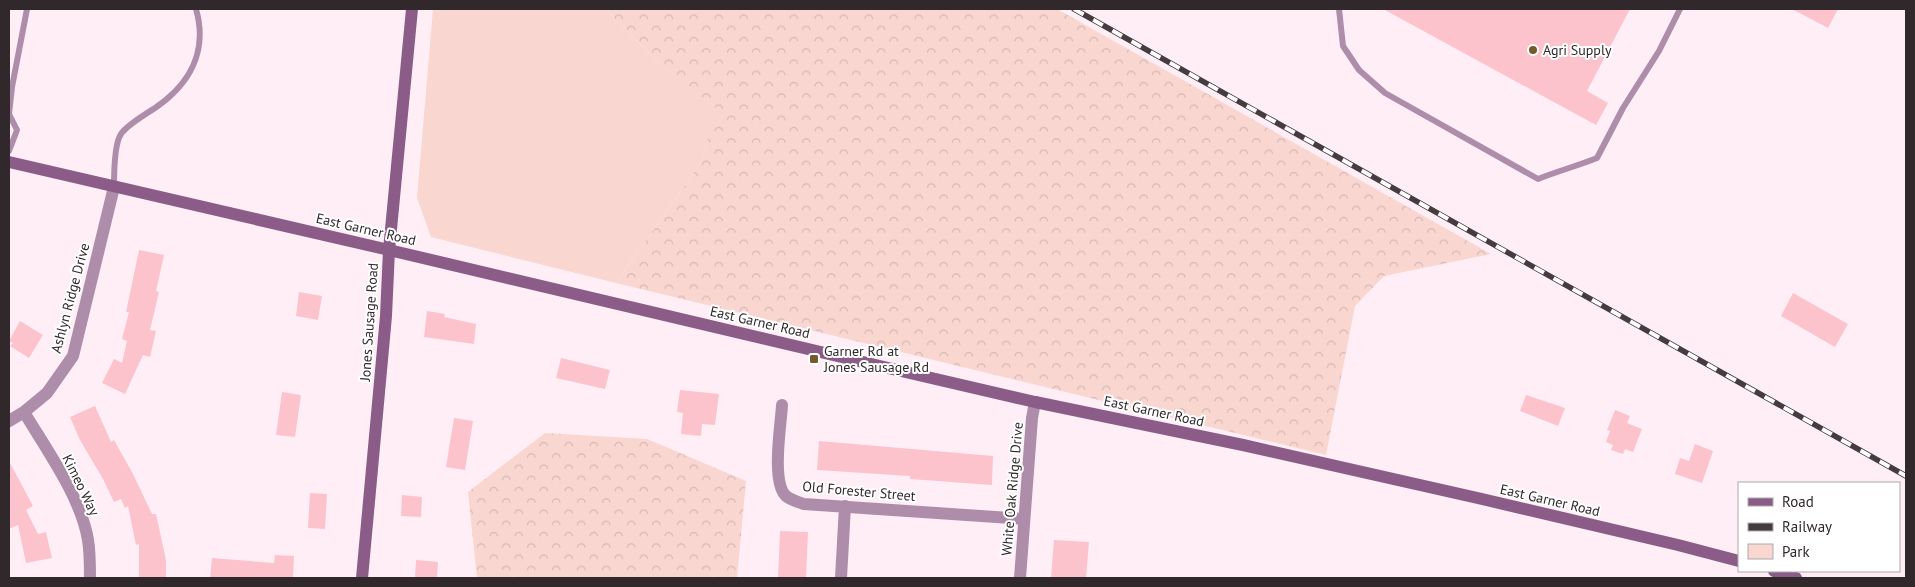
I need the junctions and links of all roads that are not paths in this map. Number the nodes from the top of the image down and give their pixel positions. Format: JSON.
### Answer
{"nodes":[{"id":1,"x":28,"y":9,"type":"edge"},
{"id":2,"x":196,"y":9,"type":"edge"},
{"id":3,"x":412,"y":9,"type":"edge"},
{"id":4,"x":1339,"y":9,"type":"edge"},
{"id":5,"x":1680,"y":9,"type":"edge"},
{"id":6,"x":9,"y":151,"type":"edge"},
{"id":7,"x":9,"y":162,"type":"edge"},
{"id":8,"x":114,"y":187,"type":"junction"},
{"id":9,"x":389,"y":250,"type":"junction"},
{"id":10,"x":1035,"y":402,"type":"junction"},
{"id":11,"x":782,"y":405,"type":"dead end"},
{"id":12,"x":24,"y":412,"type":"junction"},
{"id":13,"x":9,"y":421,"type":"edge"},
{"id":14,"x":845,"y":506,"type":"junction"},
{"id":15,"x":1024,"y":519,"type":"junction"},
{"id":16,"x":1738,"y":561,"type":"edge"},
{"id":17,"x":1777,"y":572,"type":"edge"},
{"id":18,"x":90,"y":578,"type":"edge"},
{"id":19,"x":362,"y":578,"type":"edge"},
{"id":20,"x":841,"y":578,"type":"edge"},
{"id":21,"x":1020,"y":578,"type":"edge"},
{"id":22,"x":1796,"y":578,"type":"edge"}],
"edges":[{"from":1,"to":6,"type":"lane"},
{"from":2,"to":8,"type":"lane"},
{"from":3,"to":9,"type":"main road","name":"Jones Sausage Road"},
{"from":4,"to":5,"type":"lane"},
{"from":7,"to":8,"type":"main road","name":"East Garner Road"},
{"from":8,"to":9,"type":"main road","name":"East Garner Road"},
{"from":8,"to":12,"type":"street","name":"Ashlyn Ridge Drive"},
{"from":9,"to":10,"type":"main road","name":"East Garner Road"},
{"from":9,"to":19,"type":"main road","name":"Jones Sausage Road"},
{"from":10,"to":15,"type":"street","name":"White Oak Ridge Drive"},
{"from":10,"to":16,"type":"main road","name":"East Garner Road"},
{"from":11,"to":14,"type":"street","name":"Old Forester Street"},
{"from":12,"to":13,"type":"street","name":"Ashlyn Ridge Drive"},
{"from":12,"to":18,"type":"street","name":"Kimeo Way"},
{"from":14,"to":15,"type":"street","name":"Old Forester Street"},
{"from":14,"to":20,"type":"street"},
{"from":15,"to":21,"type":"street","name":"White Oak Ridge Drive"},
{"from":17,"to":22,"type":"main road"}]}
